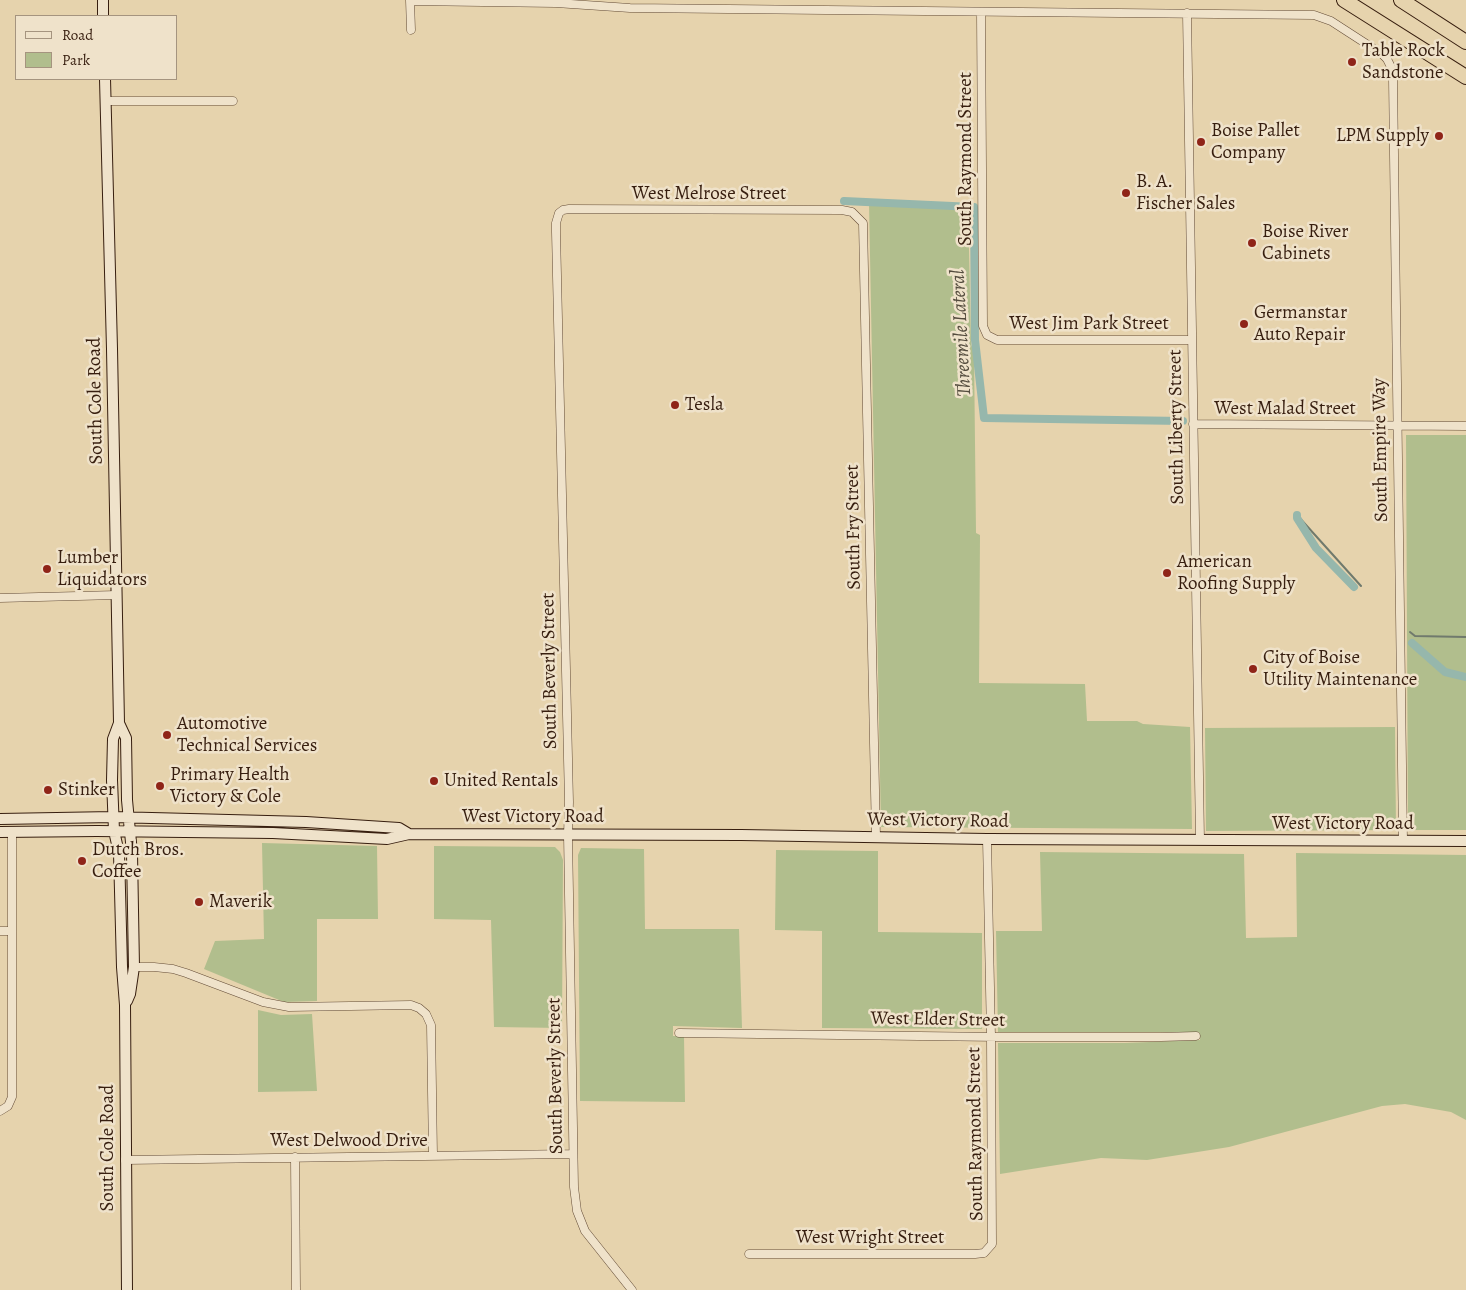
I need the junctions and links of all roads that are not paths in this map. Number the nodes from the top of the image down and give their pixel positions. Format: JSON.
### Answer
{"nodes":[{"id":1,"x":103,"y":0,"type":"edge"},
{"id":2,"x":410,"y":0,"type":"edge"},
{"id":3,"x":1344,"y":0,"type":"edge"},
{"id":4,"x":1401,"y":0,"type":"edge"},
{"id":5,"x":981,"y":12,"type":"junction"},
{"id":6,"x":1187,"y":13,"type":"junction"},
{"id":7,"x":103,"y":15,"type":"edge"},
{"id":8,"x":411,"y":30,"type":"dead end"},
{"id":9,"x":1466,"y":42,"type":"edge"},
{"id":10,"x":1466,"y":77,"type":"edge"},
{"id":11,"x":104,"y":80,"type":"edge"},
{"id":12,"x":105,"y":101,"type":"junction"},
{"id":13,"x":233,"y":101,"type":"dead end"},
{"id":14,"x":559,"y":213,"type":"joint"},
{"id":15,"x":858,"y":217,"type":"joint"},
{"id":16,"x":987,"y":335,"type":"joint"},
{"id":17,"x":1192,"y":340,"type":"junction"},
{"id":18,"x":1193,"y":424,"type":"junction"},
{"id":19,"x":1397,"y":425,"type":"junction"},
{"id":20,"x":1466,"y":426,"type":"edge"},
{"id":21,"x":117,"y":595,"type":"junction"},
{"id":22,"x":0,"y":598,"type":"edge"},
{"id":23,"x":119,"y":723,"type":"junction"},
{"id":24,"x":113,"y":817,"type":"junction"},
{"id":25,"x":128,"y":818,"type":"junction"},
{"id":26,"x":0,"y":819,"type":"edge"},
{"id":27,"x":373,"y":826,"type":"junction"},
{"id":28,"x":114,"y":831,"type":"junction"},
{"id":29,"x":0,"y":832,"type":"edge"},
{"id":30,"x":12,"y":832,"type":"junction"},
{"id":31,"x":130,"y":832,"type":"junction"},
{"id":32,"x":409,"y":834,"type":"junction"},
{"id":33,"x":333,"y":835,"type":"junction"},
{"id":34,"x":568,"y":835,"type":"junction"},
{"id":35,"x":876,"y":838,"type":"junction"},
{"id":36,"x":987,"y":839,"type":"junction"},
{"id":37,"x":1200,"y":840,"type":"junction"},
{"id":38,"x":1403,"y":841,"type":"junction"},
{"id":39,"x":1466,"y":841,"type":"edge"},
{"id":40,"x":0,"y":931,"type":"edge"},
{"id":41,"x":12,"y":931,"type":"junction"},
{"id":42,"x":122,"y":944,"type":"junction"},
{"id":43,"x":134,"y":967,"type":"junction"},
{"id":44,"x":125,"y":1005,"type":"junction"},
{"id":45,"x":679,"y":1033,"type":"dead end"},
{"id":46,"x":1196,"y":1036,"type":"dead end"},
{"id":47,"x":991,"y":1037,"type":"junction"},
{"id":48,"x":0,"y":1111,"type":"edge"},
{"id":49,"x":573,"y":1154,"type":"junction"},
{"id":50,"x":433,"y":1156,"type":"junction"},
{"id":51,"x":296,"y":1157,"type":"junction"},
{"id":52,"x":125,"y":1160,"type":"junction"},
{"id":53,"x":990,"y":1248,"type":"joint"},
{"id":54,"x":749,"y":1254,"type":"dead end"},
{"id":55,"x":126,"y":1290,"type":"edge"},
{"id":56,"x":296,"y":1290,"type":"edge"},
{"id":57,"x":632,"y":1290,"type":"edge"}],
"edges":[{"from":1,"to":7,"type":"main road"},
{"from":2,"to":5,"type":"street"},
{"from":2,"to":8,"type":"street"},
{"from":3,"to":10,"type":"highway"},
{"from":4,"to":9,"type":"highway"},
{"from":5,"to":6,"type":"street"},
{"from":5,"to":16,"type":"street","name":"South Raymond Street"},
{"from":6,"to":17,"type":"street","name":"South Liberty Street"},
{"from":6,"to":19,"type":"street","name":"South Empire Way"},
{"from":11,"to":12,"type":"main road","name":"South Cole Road"},
{"from":12,"to":13,"type":"street"},
{"from":12,"to":21,"type":"main road","name":"South Cole Road"},
{"from":14,"to":15,"type":"street","name":"West Melrose Street"},
{"from":14,"to":34,"type":"street","name":"South Beverly Street"},
{"from":15,"to":35,"type":"street","name":"South Fry Street"},
{"from":16,"to":17,"type":"street","name":"West Jim Park Street"},
{"from":17,"to":18,"type":"street","name":"South Liberty Street"},
{"from":18,"to":19,"type":"street","name":"West Malad Street"},
{"from":18,"to":37,"type":"street","name":"South Liberty Street"},
{"from":19,"to":20,"type":"street","name":"West Malad Street"},
{"from":19,"to":38,"type":"street","name":"South Empire Way"},
{"from":21,"to":22,"type":"street"},
{"from":21,"to":23,"type":"main road","name":"South Cole Road"},
{"from":23,"to":24,"type":"main road","name":"South Cole Road"},
{"from":23,"to":25,"type":"main road","name":"South Cole Road"},
{"from":24,"to":25,"type":"main road","name":"West Victory Road"},
{"from":24,"to":26,"type":"main road","name":"West Victory Road"},
{"from":24,"to":28,"type":"main road","name":"South Cole Road"},
{"from":25,"to":27,"type":"main road","name":"West Victory Road"},
{"from":25,"to":31,"type":"main road","name":"South Cole Road"},
{"from":27,"to":32,"type":"main road","name":"West Victory Road"},
{"from":27,"to":33,"type":"main road","name":"West Victory Road"},
{"from":28,"to":30,"type":"main road","name":"West Victory Road"},
{"from":28,"to":31,"type":"main road","name":"West Victory Road"},
{"from":28,"to":42,"type":"main road","name":"South Cole Road"},
{"from":29,"to":30,"type":"main road","name":"West Victory Road"},
{"from":30,"to":41,"type":"street"},
{"from":31,"to":33,"type":"main road","name":"West Victory Road"},
{"from":31,"to":43,"type":"main road","name":"South Cole Road"},
{"from":32,"to":33,"type":"main road","name":"West Victory Road"},
{"from":32,"to":34,"type":"main road","name":"West Victory Road"},
{"from":34,"to":35,"type":"main road","name":"West Victory Road"},
{"from":34,"to":49,"type":"street","name":"South Beverly Street"},
{"from":35,"to":36,"type":"main road","name":"West Victory Road"},
{"from":36,"to":37,"type":"main road","name":"West Victory Road"},
{"from":36,"to":47,"type":"street","name":"South Raymond Street"},
{"from":37,"to":38,"type":"main road","name":"West Victory Road"},
{"from":38,"to":39,"type":"main road","name":"West Victory Road"},
{"from":40,"to":41,"type":"street"},
{"from":41,"to":48,"type":"street"},
{"from":42,"to":43,"type":"main road","name":"South Cole Road"},
{"from":42,"to":44,"type":"main road","name":"South Cole Road"},
{"from":43,"to":44,"type":"main road","name":"South Cole Road"},
{"from":43,"to":50,"type":"street"},
{"from":44,"to":52,"type":"main road","name":"South Cole Road"},
{"from":45,"to":47,"type":"street","name":"West Elder Street"},
{"from":46,"to":47,"type":"street","name":"West Elder Street"},
{"from":47,"to":53,"type":"street","name":"South Raymond Street"},
{"from":49,"to":50,"type":"street","name":"West Delwood Drive"},
{"from":49,"to":57,"type":"street","name":"South Beverly Street"},
{"from":50,"to":51,"type":"street","name":"West Delwood Drive"},
{"from":51,"to":52,"type":"street","name":"West Delwood Drive"},
{"from":51,"to":56,"type":"street"},
{"from":52,"to":55,"type":"main road","name":"South Cole Road"},
{"from":53,"to":54,"type":"street","name":"West Wright Street"}]}
